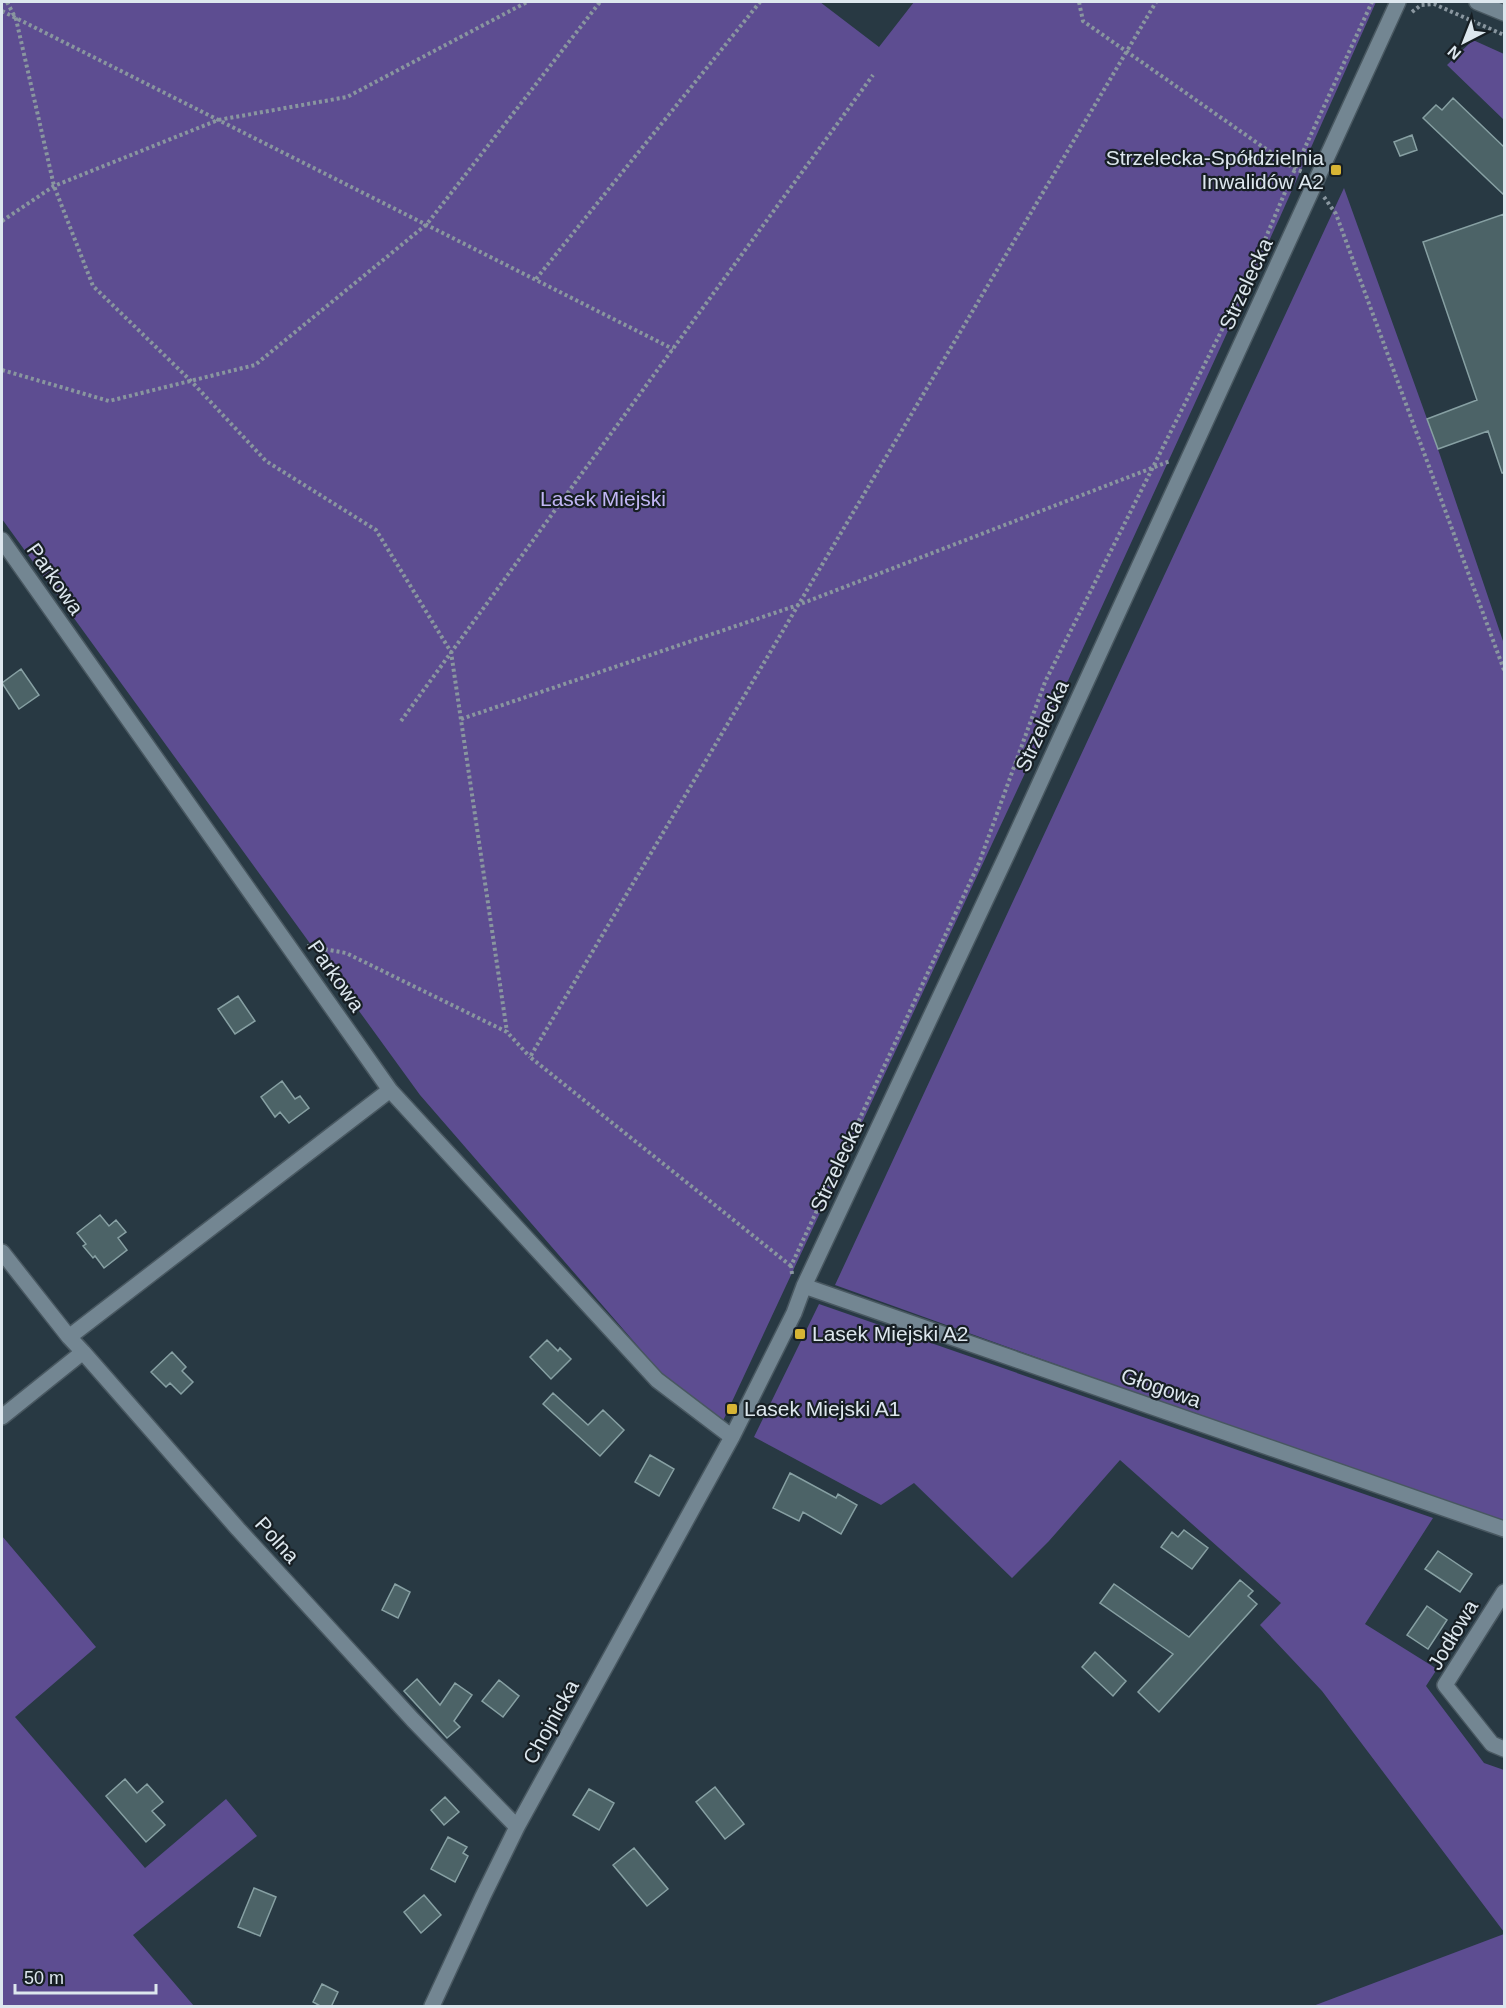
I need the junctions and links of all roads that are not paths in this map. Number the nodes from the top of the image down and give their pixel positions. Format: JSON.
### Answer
{"nodes":[{"id":1,"x":1398,"y":2,"type":"edge"},
{"id":2,"x":1477,"y":2,"type":"edge"},
{"id":3,"x":1504,"y":13,"type":"edge"},
{"id":4,"x":2,"y":540,"type":"edge"},
{"id":5,"x":390,"y":1090,"type":"junction"},
{"id":6,"x":2,"y":1252,"type":"edge"},
{"id":7,"x":804,"y":1286,"type":"junction"},
{"id":8,"x":69,"y":1337,"type":"junction"},
{"id":9,"x":83,"y":1352,"type":"junction"},
{"id":10,"x":2,"y":1417,"type":"edge"},
{"id":11,"x":732,"y":1437,"type":"junction"},
{"id":12,"x":717,"y":1464,"type":"joint"},
{"id":13,"x":1504,"y":1529,"type":"edge"},
{"id":14,"x":1504,"y":1592,"type":"edge"},
{"id":15,"x":1504,"y":1749,"type":"edge"},
{"id":16,"x":518,"y":1827,"type":"junction"},
{"id":17,"x":432,"y":2007,"type":"edge"}],
"edges":[{"from":1,"to":7,"type":"street","name":"Strzelecka"},
{"from":2,"to":3,"type":"street"},
{"from":4,"to":5,"type":"street","name":"Parkowa"},
{"from":5,"to":8,"type":"street"},
{"from":5,"to":11,"type":"street","name":"Parkowa"},
{"from":6,"to":8,"type":"street"},
{"from":7,"to":11,"type":"street","name":"Strzelecka"},
{"from":7,"to":13,"type":"street","name":"Głogowa"},
{"from":8,"to":9,"type":"street"},
{"from":9,"to":10,"type":"street"},
{"from":9,"to":16,"type":"street","name":"Polna"},
{"from":11,"to":12,"type":"street","name":"Strzelecka"},
{"from":12,"to":16,"type":"street","name":"Chojnicka"},
{"from":14,"to":15,"type":"street","name":"Jodłowa"},
{"from":16,"to":17,"type":"street","name":"Chojnicka"}]}
